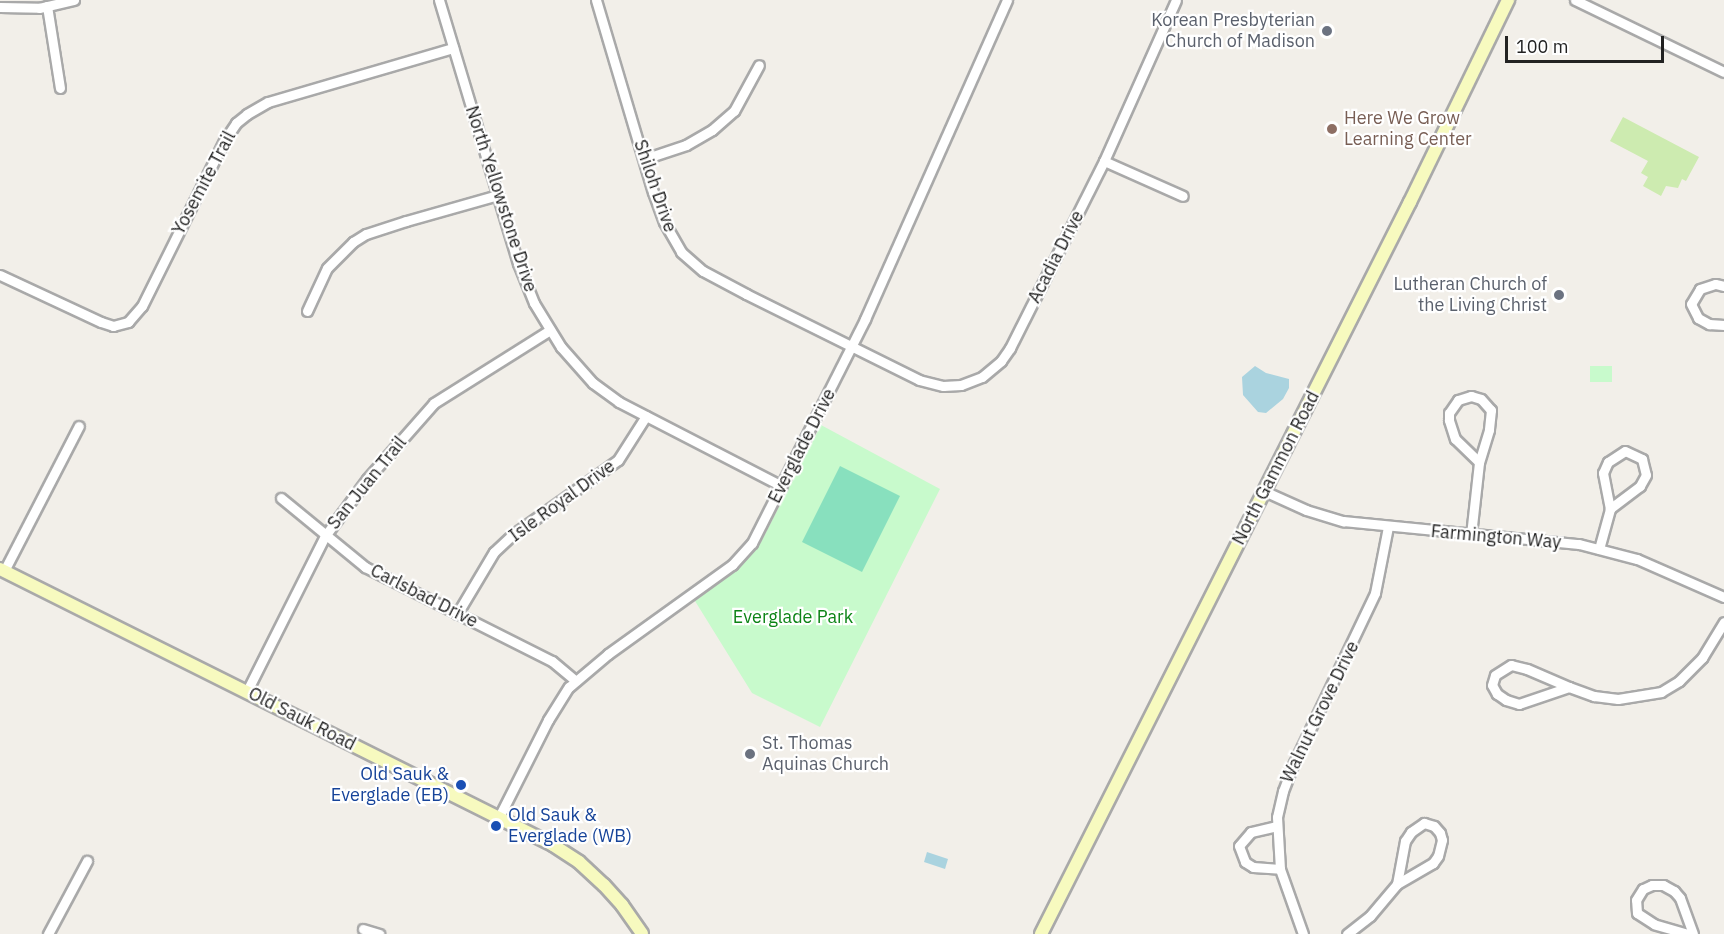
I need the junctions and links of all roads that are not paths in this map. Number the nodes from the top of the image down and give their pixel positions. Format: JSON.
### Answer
{"nodes":[{"id":1,"x":74,"y":0,"type":"edge"},
{"id":2,"x":439,"y":0,"type":"edge"},
{"id":3,"x":596,"y":0,"type":"edge"},
{"id":4,"x":1007,"y":0,"type":"edge"},
{"id":5,"x":1176,"y":0,"type":"edge"},
{"id":6,"x":1508,"y":0,"type":"edge"},
{"id":7,"x":1575,"y":0,"type":"edge"},
{"id":8,"x":47,"y":6,"type":"junction"},
{"id":9,"x":0,"y":7,"type":"edge"},
{"id":10,"x":453,"y":48,"type":"junction"},
{"id":11,"x":759,"y":65,"type":"dead end"},
{"id":12,"x":1724,"y":72,"type":"edge"},
{"id":13,"x":60,"y":88,"type":"dead end"},
{"id":14,"x":644,"y":159,"type":"junction"},
{"id":15,"x":1104,"y":161,"type":"junction"},
{"id":16,"x":498,"y":195,"type":"junction"},
{"id":17,"x":1183,"y":196,"type":"dead end"},
{"id":18,"x":0,"y":275,"type":"edge"},
{"id":19,"x":1724,"y":286,"type":"edge"},
{"id":20,"x":307,"y":311,"type":"dead end"},
{"id":21,"x":1724,"y":325,"type":"edge"},
{"id":22,"x":550,"y":330,"type":"junction"},
{"id":23,"x":852,"y":347,"type":"junction"},
{"id":24,"x":646,"y":416,"type":"junction"},
{"id":25,"x":80,"y":426,"type":"dead end"},
{"id":26,"x":1479,"y":462,"type":"junction"},
{"id":27,"x":782,"y":486,"type":"junction"},
{"id":28,"x":1264,"y":491,"type":"junction"},
{"id":29,"x":281,"y":498,"type":"dead end"},
{"id":30,"x":1610,"y":510,"type":"junction"},
{"id":31,"x":1388,"y":527,"type":"junction"},
{"id":32,"x":1471,"y":535,"type":"junction"},
{"id":33,"x":325,"y":536,"type":"junction"},
{"id":34,"x":1599,"y":549,"type":"junction"},
{"id":35,"x":2,"y":570,"type":"edge"},
{"id":36,"x":1724,"y":597,"type":"edge"},
{"id":37,"x":457,"y":614,"type":"junction"},
{"id":38,"x":1724,"y":621,"type":"edge"},
{"id":39,"x":576,"y":681,"type":"junction"},
{"id":40,"x":1569,"y":687,"type":"junction"},
{"id":41,"x":247,"y":691,"type":"junction"},
{"id":42,"x":499,"y":818,"type":"junction"},
{"id":43,"x":1277,"y":826,"type":"junction"},
{"id":44,"x":87,"y":861,"type":"dead end"},
{"id":45,"x":1280,"y":868,"type":"junction"},
{"id":46,"x":1397,"y":884,"type":"junction"},
{"id":47,"x":363,"y":929,"type":"dead end"},
{"id":48,"x":48,"y":934,"type":"edge"},
{"id":49,"x":379,"y":934,"type":"edge"},
{"id":50,"x":642,"y":934,"type":"edge"},
{"id":51,"x":1041,"y":934,"type":"edge"},
{"id":52,"x":1303,"y":934,"type":"edge"},
{"id":53,"x":1347,"y":934,"type":"edge"},
{"id":54,"x":1688,"y":934,"type":"edge"},
{"id":55,"x":1693,"y":934,"type":"edge"}],
"edges":[{"from":1,"to":8,"type":"street"},
{"from":2,"to":10,"type":"street","name":"North Yellowstone Drive"},
{"from":3,"to":14,"type":"street","name":"Shiloh Drive"},
{"from":4,"to":23,"type":"street","name":"Everglade Drive"},
{"from":5,"to":15,"type":"street","name":"Acadia Drive"},
{"from":6,"to":28,"type":"main road","name":"North Gammon Road"},
{"from":7,"to":12,"type":"street"},
{"from":8,"to":9,"type":"street"},
{"from":8,"to":13,"type":"street"},
{"from":10,"to":16,"type":"street","name":"North Yellowstone Drive"},
{"from":10,"to":18,"type":"street","name":"Yosemite Trail"},
{"from":11,"to":14,"type":"street"},
{"from":14,"to":23,"type":"street","name":"Shiloh Drive"},
{"from":15,"to":17,"type":"street"},
{"from":15,"to":23,"type":"street","name":"Acadia Drive"},
{"from":16,"to":20,"type":"street"},
{"from":16,"to":22,"type":"street","name":"North Yellowstone Drive"},
{"from":19,"to":21,"type":"street"},
{"from":22,"to":24,"type":"street","name":"North Yellowstone Drive"},
{"from":22,"to":33,"type":"street","name":"San Juan Trail"},
{"from":23,"to":27,"type":"street","name":"Everglade Drive"},
{"from":24,"to":27,"type":"street","name":"North Yellowstone Drive"},
{"from":24,"to":37,"type":"street","name":"Isle Royal Drive"},
{"from":25,"to":35,"type":"street"},
{"from":26,"to":26,"type":"street"},
{"from":26,"to":32,"type":"street"},
{"from":27,"to":39,"type":"street","name":"Everglade Drive"},
{"from":28,"to":31,"type":"street","name":"Farmington Way"},
{"from":28,"to":51,"type":"main road","name":"North Gammon Road"},
{"from":29,"to":33,"type":"street","name":"Carlsbad Drive"},
{"from":30,"to":30,"type":"street"},
{"from":30,"to":34,"type":"street"},
{"from":31,"to":32,"type":"street","name":"Farmington Way"},
{"from":31,"to":43,"type":"street","name":"Walnut Grove Drive"},
{"from":32,"to":34,"type":"street","name":"Farmington Way"},
{"from":33,"to":37,"type":"street","name":"Carlsbad Drive"},
{"from":33,"to":41,"type":"street","name":"San Juan Trail"},
{"from":34,"to":36,"type":"street","name":"Farmington Way"},
{"from":35,"to":41,"type":"main road","name":"Old Sauk Road"},
{"from":37,"to":39,"type":"street","name":"Carlsbad Drive"},
{"from":38,"to":40,"type":"street"},
{"from":39,"to":42,"type":"street","name":"Everglade Drive"},
{"from":40,"to":40,"type":"street"},
{"from":41,"to":42,"type":"main road","name":"Old Sauk Road"},
{"from":42,"to":50,"type":"main road","name":"Old Sauk Road"},
{"from":43,"to":45,"type":"street","name":"Walnut Grove Drive"},
{"from":43,"to":45,"type":"street"},
{"from":44,"to":48,"type":"street"},
{"from":45,"to":52,"type":"street","name":"Walnut Grove Drive"},
{"from":46,"to":46,"type":"street"},
{"from":46,"to":53,"type":"street"},
{"from":47,"to":49,"type":"street"},
{"from":54,"to":55,"type":"street"}]}
